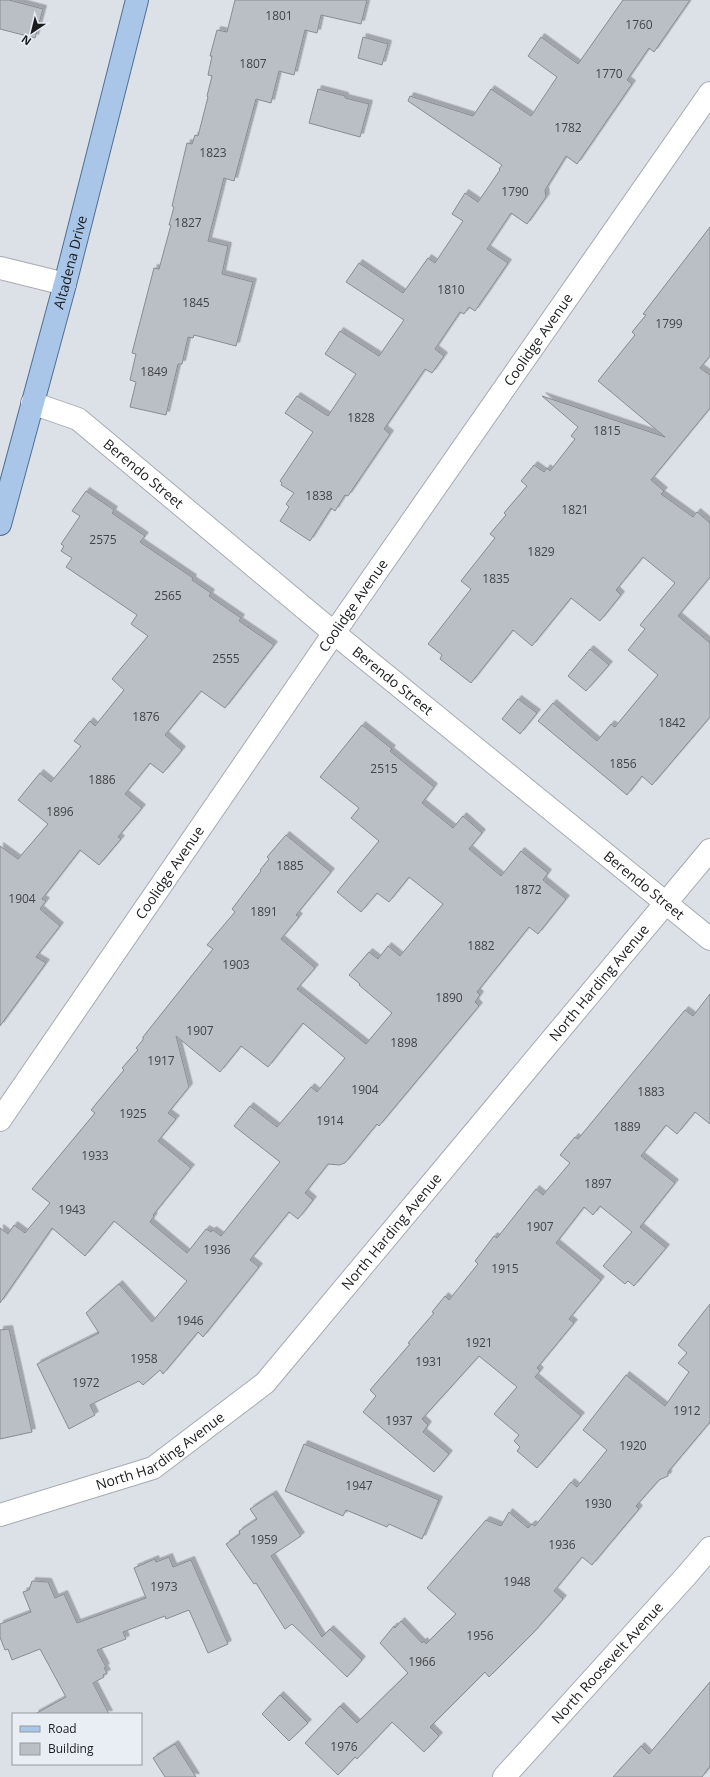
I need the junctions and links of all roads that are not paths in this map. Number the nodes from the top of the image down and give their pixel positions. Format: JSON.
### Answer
{"nodes":[{"id":1,"x":137,"y":0,"type":"edge"},
{"id":2,"x":710,"y":93,"type":"edge"},
{"id":3,"x":0,"y":268,"type":"edge"},
{"id":4,"x":65,"y":284,"type":"junction"},
{"id":5,"x":32,"y":403,"type":"junction"},
{"id":6,"x":0,"y":524,"type":"edge"},
{"id":7,"x":334,"y":633,"type":"junction"},
{"id":8,"x":710,"y":850,"type":"edge"},
{"id":9,"x":666,"y":904,"type":"junction"},
{"id":10,"x":710,"y":939,"type":"edge"},
{"id":11,"x":0,"y":1120,"type":"edge"},
{"id":12,"x":0,"y":1515,"type":"edge"},
{"id":13,"x":710,"y":1548,"type":"edge"},
{"id":14,"x":504,"y":1777,"type":"edge"}],
"edges":[{"from":1,"to":4,"type":"main road","name":"Altadena Drive"},
{"from":2,"to":7,"type":"street","name":"Coolidge Avenue"},
{"from":3,"to":4,"type":"street"},
{"from":4,"to":5,"type":"main road","name":"Altadena Drive"},
{"from":5,"to":6,"type":"main road","name":"Altadena Drive"},
{"from":5,"to":7,"type":"street","name":"Berendo Street"},
{"from":7,"to":9,"type":"street","name":"Berendo Street"},
{"from":7,"to":11,"type":"street","name":"Coolidge Avenue"},
{"from":8,"to":9,"type":"street","name":"North Harding Avenue"},
{"from":9,"to":10,"type":"street","name":"Berendo Street"},
{"from":9,"to":12,"type":"street","name":"North Harding Avenue"},
{"from":13,"to":14,"type":"street","name":"North Roosevelt Avenue"}]}
